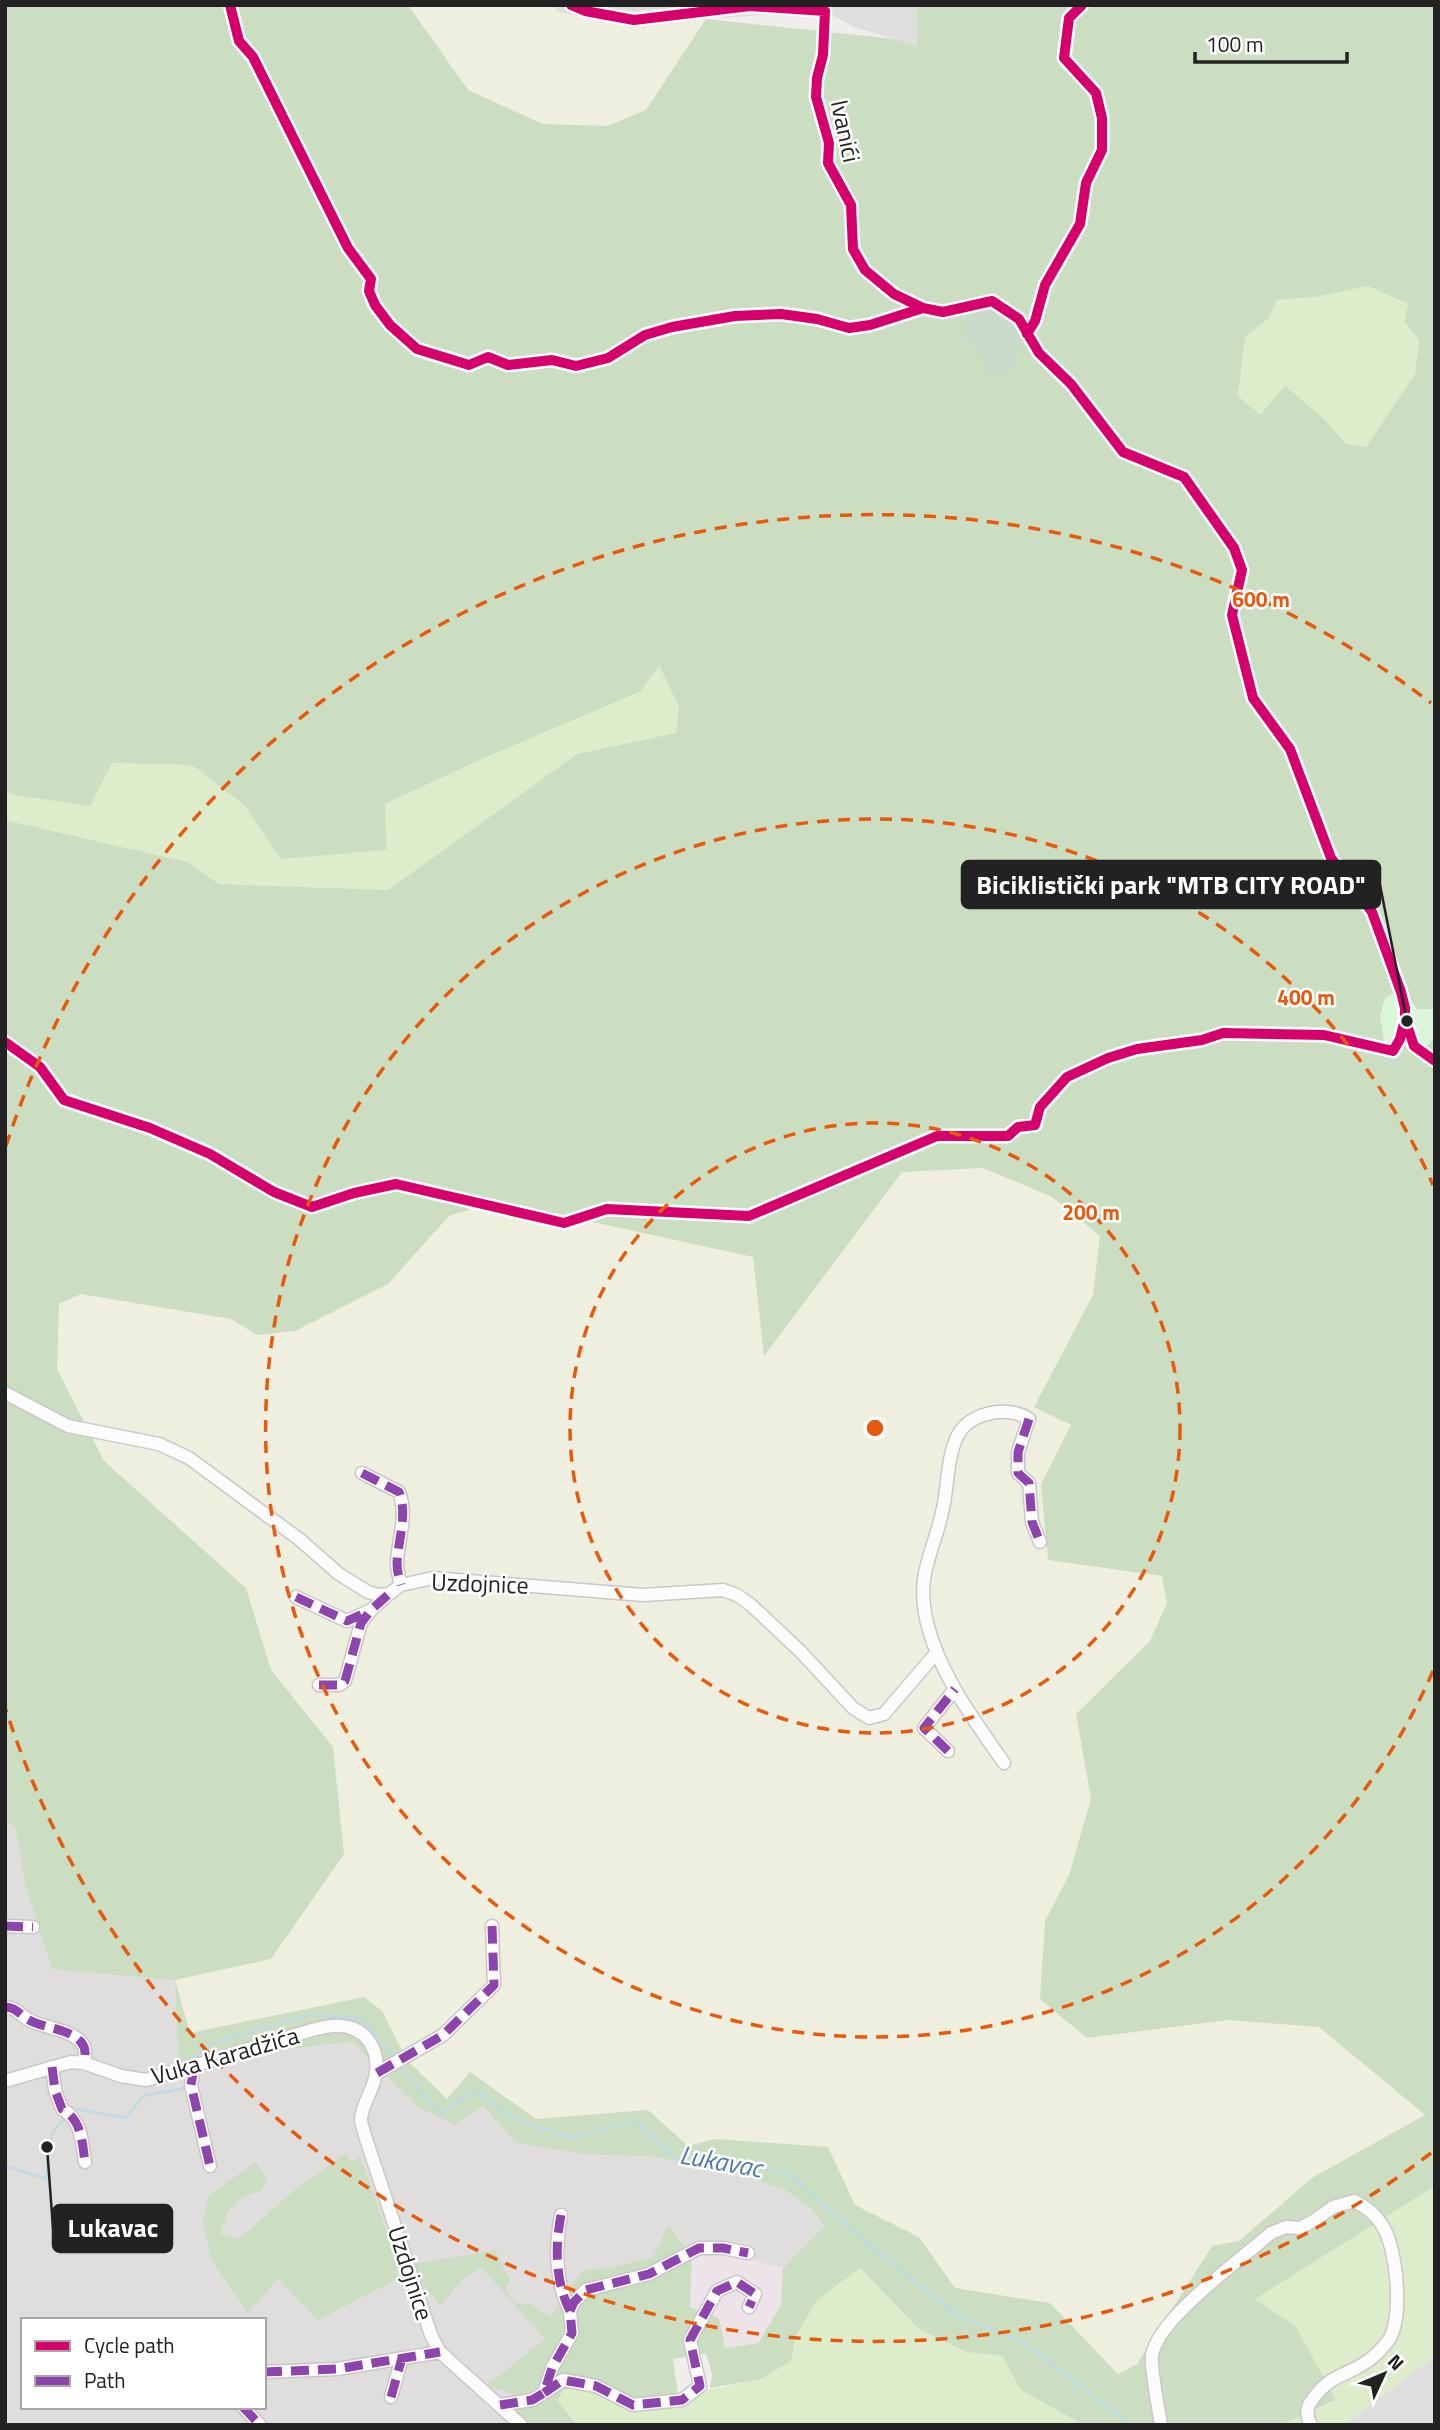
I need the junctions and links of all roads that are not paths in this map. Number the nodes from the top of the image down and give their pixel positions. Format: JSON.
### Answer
{"nodes":[{"id":1,"x":571,"y":5,"type":"edge"},
{"id":2,"x":730,"y":6,"type":"edge"},
{"id":3,"x":648,"y":12,"type":"edge"},
{"id":4,"x":923,"y":308,"type":"dead end"},
{"id":5,"x":5,"y":1393,"type":"edge"},
{"id":6,"x":362,"y":1473,"type":"dead end"},
{"id":7,"x":1040,"y":1542,"type":"dead end"},
{"id":8,"x":401,"y":1585,"type":"junction"},
{"id":9,"x":390,"y":1594,"type":"junction"},
{"id":10,"x":296,"y":1597,"type":"dead end"},
{"id":11,"x":371,"y":1610,"type":"junction"},
{"id":12,"x":936,"y":1652,"type":"junction"},
{"id":13,"x":319,"y":1685,"type":"dead end"},
{"id":14,"x":955,"y":1689,"type":"junction"},
{"id":15,"x":948,"y":1751,"type":"dead end"},
{"id":16,"x":1004,"y":1763,"type":"dead end"},
{"id":17,"x":5,"y":1926,"type":"edge"},
{"id":18,"x":492,"y":1926,"type":"dead end"},
{"id":19,"x":33,"y":1927,"type":"dead end"},
{"id":20,"x":5,"y":2007,"type":"edge"},
{"id":21,"x":83,"y":2063,"type":"junction"},
{"id":22,"x":52,"y":2067,"type":"junction"},
{"id":23,"x":194,"y":2067,"type":"junction"},
{"id":24,"x":376,"y":2073,"type":"junction"},
{"id":25,"x":5,"y":2081,"type":"edge"},
{"id":26,"x":85,"y":2162,"type":"dead end"},
{"id":27,"x":210,"y":2166,"type":"dead end"},
{"id":28,"x":561,"y":2215,"type":"dead end"},
{"id":29,"x":748,"y":2253,"type":"dead end"},
{"id":30,"x":749,"y":2307,"type":"dead end"},
{"id":31,"x":570,"y":2311,"type":"junction"},
{"id":32,"x":440,"y":2352,"type":"junction"},
{"id":33,"x":402,"y":2358,"type":"junction"},
{"id":34,"x":266,"y":2372,"type":"edge"},
{"id":35,"x":544,"y":2393,"type":"junction"},
{"id":36,"x":391,"y":2397,"type":"dead end"},
{"id":37,"x":500,"y":2405,"type":"junction"},
{"id":38,"x":245,"y":2409,"type":"edge"},
{"id":39,"x":260,"y":2425,"type":"edge"},
{"id":40,"x":521,"y":2425,"type":"edge"},
{"id":41,"x":1161,"y":2425,"type":"edge"},
{"id":42,"x":1311,"y":2425,"type":"edge"}],
"edges":[{"from":1,"to":3,"type":"street","name":"Ivanići"},
{"from":2,"to":3,"type":"street","name":"Ivanići"},
{"from":2,"to":4,"type":"street","name":"Ivanići"},
{"from":5,"to":9,"type":"street"},
{"from":6,"to":8,"type":"street"},
{"from":7,"to":12,"type":"street"},
{"from":8,"to":9,"type":"street","name":"Uzdojnice"},
{"from":8,"to":12,"type":"street","name":"Uzdojnice"},
{"from":9,"to":11,"type":"street","name":"Uzdojnice"},
{"from":10,"to":11,"type":"street"},
{"from":11,"to":13,"type":"street"},
{"from":12,"to":14,"type":"street"},
{"from":14,"to":15,"type":"street"},
{"from":14,"to":16,"type":"street"},
{"from":17,"to":19,"type":"street"},
{"from":18,"to":24,"type":"street"},
{"from":20,"to":21,"type":"street"},
{"from":21,"to":22,"type":"street","name":"Vuka Karadžića"},
{"from":21,"to":23,"type":"street","name":"Vuka Karadžića"},
{"from":22,"to":25,"type":"street","name":"Vuka Karadžića"},
{"from":22,"to":26,"type":"street"},
{"from":23,"to":24,"type":"street","name":"Vuka Karadžića"},
{"from":23,"to":27,"type":"street"},
{"from":24,"to":32,"type":"street","name":"Uzdojnice"},
{"from":28,"to":31,"type":"street"},
{"from":29,"to":31,"type":"street"},
{"from":30,"to":35,"type":"street"},
{"from":31,"to":35,"type":"street"},
{"from":32,"to":33,"type":"street"},
{"from":32,"to":37,"type":"street","name":"Uzdojnice"},
{"from":33,"to":34,"type":"street"},
{"from":33,"to":36,"type":"street"},
{"from":35,"to":37,"type":"street"},
{"from":37,"to":40,"type":"street"},
{"from":38,"to":39,"type":"street"},
{"from":41,"to":42,"type":"street"}]}
